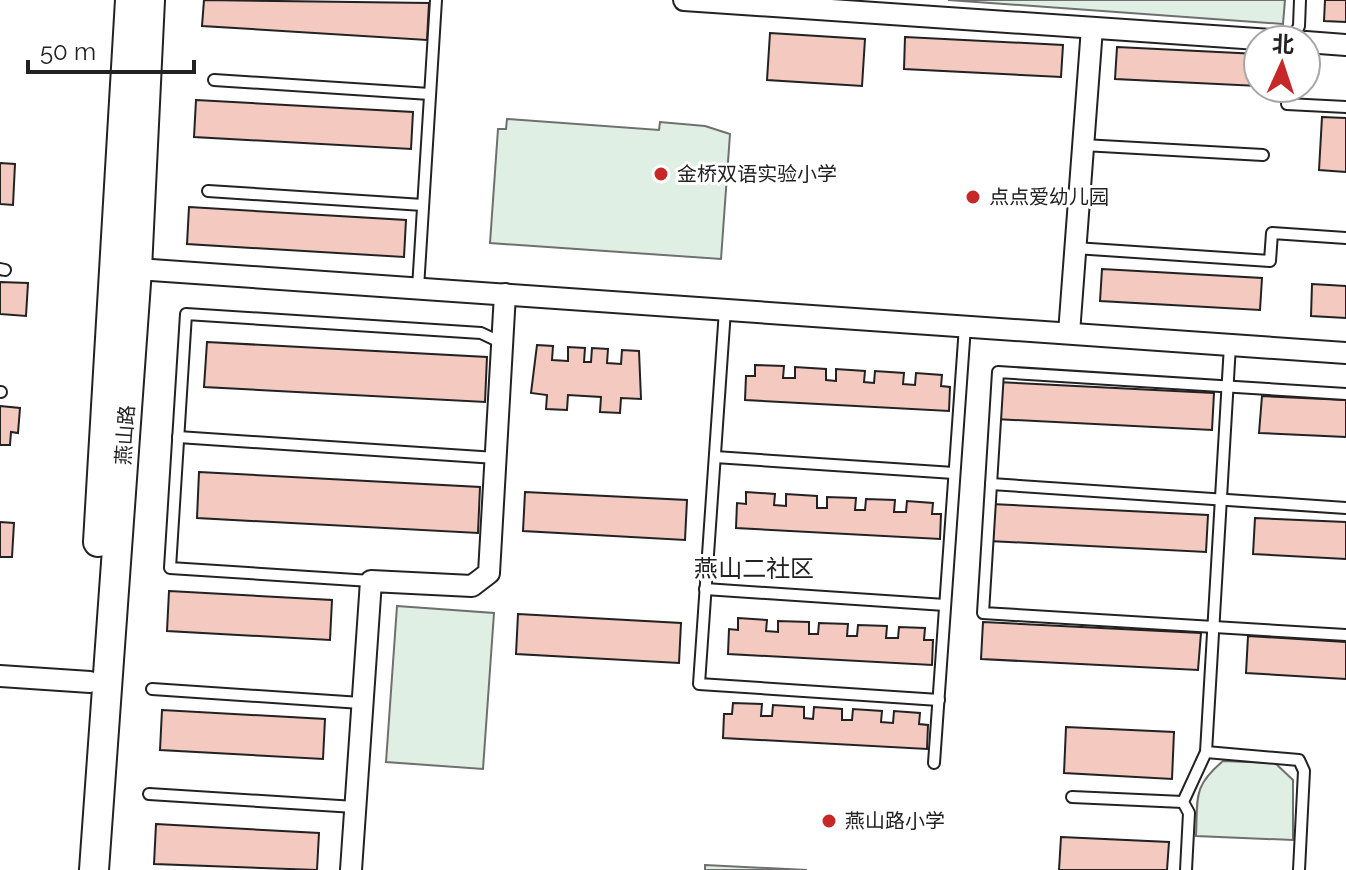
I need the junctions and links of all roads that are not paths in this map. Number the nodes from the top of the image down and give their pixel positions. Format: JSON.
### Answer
{"nodes":[{"id":1,"x":130,"y":0,"type":"edge"},
{"id":2,"x":150,"y":0,"type":"edge"},
{"id":3,"x":436,"y":0,"type":"edge"},
{"id":4,"x":684,"y":0,"type":"edge"},
{"id":5,"x":1300,"y":0,"type":"edge"},
{"id":6,"x":875,"y":6,"type":"edge"},
{"id":7,"x":1299,"y":24,"type":"edge"},
{"id":8,"x":1092,"y":28,"type":"junction"},
{"id":9,"x":1242,"y":38,"type":"edge"},
{"id":10,"x":1322,"y":43,"type":"edge"},
{"id":11,"x":1346,"y":45,"type":"edge"},
{"id":12,"x":214,"y":80,"type":"dead end"},
{"id":13,"x":430,"y":94,"type":"junction"},
{"id":14,"x":1287,"y":104,"type":"edge"},
{"id":15,"x":1346,"y":107,"type":"edge"},
{"id":16,"x":1083,"y":145,"type":"junction"},
{"id":17,"x":1263,"y":155,"type":"dead end"},
{"id":18,"x":208,"y":191,"type":"dead end"},
{"id":19,"x":423,"y":205,"type":"junction"},
{"id":20,"x":1346,"y":238,"type":"edge"},
{"id":21,"x":1075,"y":248,"type":"junction"},
{"id":22,"x":137,"y":269,"type":"junction"},
{"id":23,"x":418,"y":288,"type":"junction"},
{"id":24,"x":505,"y":294,"type":"junction"},
{"id":25,"x":725,"y":310,"type":"junction"},
{"id":26,"x":965,"y":326,"type":"junction"},
{"id":27,"x":1069,"y":333,"type":"junction"},
{"id":28,"x":502,"y":343,"type":"junction"},
{"id":29,"x":1230,"y":345,"type":"junction"},
{"id":30,"x":1346,"y":353,"type":"edge"},
{"id":31,"x":1228,"y":386,"type":"junction"},
{"id":32,"x":1346,"y":394,"type":"edge"},
{"id":33,"x":178,"y":437,"type":"junction"},
{"id":34,"x":715,"y":457,"type":"junction"},
{"id":35,"x":496,"y":458,"type":"junction"},
{"id":36,"x":954,"y":473,"type":"junction"},
{"id":37,"x":991,"y":484,"type":"junction"},
{"id":38,"x":1220,"y":500,"type":"junction"},
{"id":39,"x":1346,"y":508,"type":"edge"},
{"id":40,"x":371,"y":581,"type":"junction"},
{"id":41,"x":705,"y":589,"type":"junction"},
{"id":42,"x":945,"y":605,"type":"junction"},
{"id":43,"x":1212,"y":627,"type":"junction"},
{"id":44,"x":1346,"y":635,"type":"edge"},
{"id":45,"x":0,"y":676,"type":"edge"},
{"id":46,"x":90,"y":682,"type":"junction"},
{"id":47,"x":152,"y":689,"type":"dead end"},
{"id":48,"x":939,"y":700,"type":"junction"},
{"id":49,"x":361,"y":703,"type":"junction"},
{"id":50,"x":1206,"y":752,"type":"junction"},
{"id":51,"x":934,"y":763,"type":"dead end"},
{"id":52,"x":149,"y":794,"type":"dead end"},
{"id":53,"x":1072,"y":797,"type":"dead end"},
{"id":54,"x":1183,"y":802,"type":"junction"},
{"id":55,"x":355,"y":807,"type":"junction"},
{"id":56,"x":75,"y":870,"type":"edge"},
{"id":57,"x":94,"y":870,"type":"edge"},
{"id":58,"x":351,"y":870,"type":"edge"},
{"id":59,"x":1186,"y":870,"type":"edge"},
{"id":60,"x":1299,"y":870,"type":"edge"}],
"edges":[{"from":1,"to":46,"type":"main road","name":"燕山路"},
{"from":2,"to":22,"type":"main road","name":"燕山路"},
{"from":3,"to":13,"type":"lane"},
{"from":4,"to":6,"type":"street"},
{"from":5,"to":7,"type":"lane"},
{"from":6,"to":8,"type":"street"},
{"from":8,"to":9,"type":"street"},
{"from":8,"to":16,"type":"street"},
{"from":10,"to":11,"type":"street"},
{"from":12,"to":13,"type":"lane"},
{"from":13,"to":19,"type":"lane"},
{"from":14,"to":15,"type":"lane"},
{"from":16,"to":17,"type":"lane"},
{"from":16,"to":21,"type":"street"},
{"from":18,"to":19,"type":"lane"},
{"from":19,"to":23,"type":"lane"},
{"from":20,"to":21,"type":"lane"},
{"from":21,"to":27,"type":"street"},
{"from":22,"to":23,"type":"street"},
{"from":22,"to":57,"type":"main road","name":"燕山路"},
{"from":23,"to":24,"type":"street"},
{"from":24,"to":25,"type":"street"},
{"from":24,"to":28,"type":"street"},
{"from":25,"to":26,"type":"street"},
{"from":25,"to":34,"type":"lane"},
{"from":26,"to":27,"type":"street"},
{"from":26,"to":36,"type":"lane"},
{"from":27,"to":29,"type":"street"},
{"from":28,"to":33,"type":"lane"},
{"from":28,"to":35,"type":"street"},
{"from":29,"to":30,"type":"street"},
{"from":29,"to":31,"type":"lane"},
{"from":31,"to":32,"type":"lane"},
{"from":31,"to":37,"type":"lane"},
{"from":31,"to":38,"type":"lane"},
{"from":33,"to":35,"type":"lane"},
{"from":33,"to":40,"type":"lane"},
{"from":34,"to":36,"type":"lane"},
{"from":34,"to":41,"type":"lane"},
{"from":35,"to":40,"type":"street"},
{"from":36,"to":42,"type":"lane"},
{"from":37,"to":38,"type":"lane"},
{"from":37,"to":43,"type":"lane"},
{"from":38,"to":39,"type":"lane"},
{"from":38,"to":43,"type":"lane"},
{"from":40,"to":49,"type":"street"},
{"from":41,"to":42,"type":"lane"},
{"from":41,"to":48,"type":"lane"},
{"from":42,"to":48,"type":"lane"},
{"from":43,"to":44,"type":"lane"},
{"from":43,"to":50,"type":"lane"},
{"from":45,"to":46,"type":"street"},
{"from":46,"to":56,"type":"main road","name":"燕山路"},
{"from":47,"to":49,"type":"lane"},
{"from":48,"to":51,"type":"lane"},
{"from":49,"to":55,"type":"street"},
{"from":50,"to":54,"type":"lane"},
{"from":50,"to":60,"type":"lane"},
{"from":52,"to":55,"type":"lane"},
{"from":53,"to":54,"type":"lane"},
{"from":54,"to":59,"type":"lane"},
{"from":55,"to":58,"type":"street"}]}
